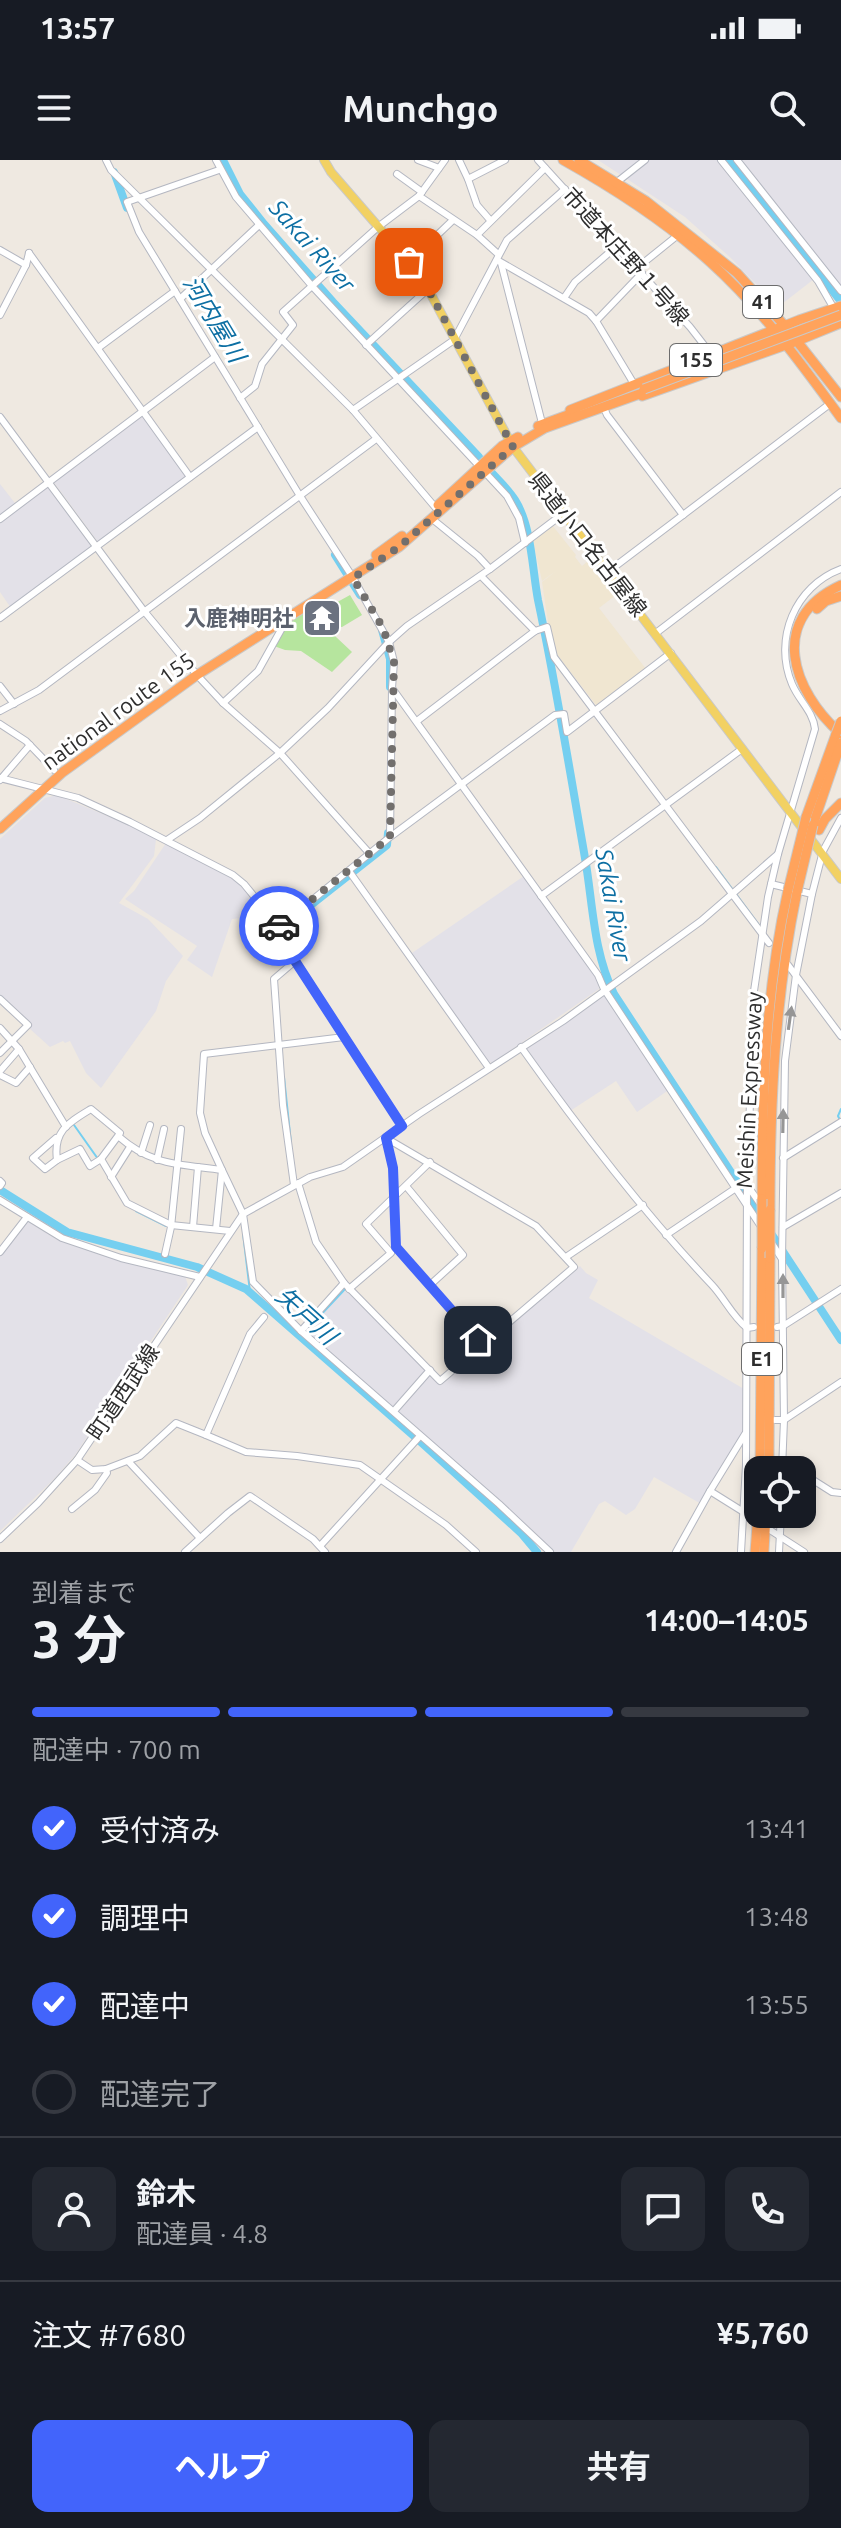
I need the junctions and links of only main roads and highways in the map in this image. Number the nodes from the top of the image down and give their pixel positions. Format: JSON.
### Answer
{"nodes":[{"id":1,"x":324,"y":160,"type":"edge"},
{"id":2,"x":563,"y":160,"type":"edge"},
{"id":3,"x":579,"y":160,"type":"edge"},
{"id":4,"x":837,"y":306,"type":"edge"},
{"id":5,"x":841,"y":319,"type":"edge"},
{"id":6,"x":785,"y":326,"type":"junction"},
{"id":7,"x":774,"y":330,"type":"junction"},
{"id":8,"x":792,"y":343,"type":"junction"},
{"id":9,"x":644,"y":391,"type":"junction"},
{"id":10,"x":841,"y":396,"type":"edge"},
{"id":11,"x":619,"y":402,"type":"junction"},
{"id":12,"x":836,"y":405,"type":"edge"},
{"id":13,"x":841,"y":418,"type":"edge"},
{"id":14,"x":553,"y":419,"type":"junction"},
{"id":15,"x":511,"y":444,"type":"junction"},
{"id":16,"x":482,"y":469,"type":"junction"},
{"id":17,"x":351,"y":575,"type":"junction"},
{"id":18,"x":841,"y":585,"type":"edge"},
{"id":19,"x":841,"y":596,"type":"edge"},
{"id":20,"x":839,"y":727,"type":"edge"},
{"id":21,"x":841,"y":803,"type":"edge"},
{"id":22,"x":813,"y":824,"type":"junction"},
{"id":23,"x":0,"y":829,"type":"edge"},
{"id":24,"x":841,"y":879,"type":"edge"},
{"id":25,"x":792,"y":891,"type":"junction"},
{"id":26,"x":767,"y":1124,"type":"junction"},
{"id":27,"x":760,"y":1456,"type":"edge"},
{"id":28,"x":769,"y":1456,"type":"edge"},
{"id":29,"x":752,"y":1528,"type":"edge"},
{"id":30,"x":765,"y":1528,"type":"edge"},
{"id":31,"x":755,"y":1552,"type":"edge"},
{"id":32,"x":764,"y":1552,"type":"edge"}],
"edges":[{"from":1,"to":15,"type":"main road","name":"県道小口名古屋線"},
{"from":2,"to":7,"type":"highway","number":"41"},
{"from":3,"to":6,"type":"highway","number":"41"},
{"from":4,"to":6,"type":"highway","number":"155"},
{"from":5,"to":8,"type":"highway","number":"155"},
{"from":5,"to":9,"type":"highway","name":"national route 155","number":"155","bridge":true},
{"from":6,"to":7,"type":"highway","number":"155"},
{"from":6,"to":8,"type":"highway","number":"41"},
{"from":7,"to":8,"type":"highway","number":"41"},
{"from":7,"to":14,"type":"highway","number":"155"},
{"from":8,"to":10,"type":"highway","number":"41"},
{"from":8,"to":11,"type":"highway","number":"155"},
{"from":8,"to":12,"type":"highway","number":"41"},
{"from":9,"to":11,"type":"highway","name":"national route 155","number":"155"},
{"from":9,"to":14,"type":"highway","name":"national route 155","number":"155"},
{"from":11,"to":15,"type":"highway","name":"national route 155","number":"155"},
{"from":12,"to":13,"type":"highway","number":"41"},
{"from":14,"to":15,"type":"highway","name":"national route 155","number":"155"},
{"from":15,"to":16,"type":"highway","name":"national route 155","number":"155"},
{"from":15,"to":24,"type":"main road","name":"県道小口名古屋線"},
{"from":16,"to":17,"type":"highway","name":"national route 155","number":"155"},
{"from":16,"to":17,"type":"highway","name":"national route 155","number":"155"},
{"from":17,"to":23,"type":"highway","name":"national route 155","number":"155"},
{"from":18,"to":20,"type":"highway"},
{"from":19,"to":20,"type":"highway"},
{"from":20,"to":22,"type":"highway","name":"Meishin Expressway","number":"E1"},
{"from":20,"to":22,"type":"highway","name":"Meishin Expressway","number":"E1"},
{"from":21,"to":22,"type":"highway"},
{"from":22,"to":25,"type":"highway","name":"Meishin Expressway","number":"E1","bridge":true},
{"from":22,"to":25,"type":"highway","name":"Meishin Expressway","number":"E1","bridge":true},
{"from":25,"to":26,"type":"highway","name":"Meishin Expressway","number":"E1"},
{"from":26,"to":27,"type":"highway","name":"Meishin Expressway","number":"E1","bridge":true},
{"from":26,"to":28,"type":"highway","name":"Meishin Expressway","number":"E1","bridge":true},
{"from":29,"to":31,"type":"highway"},
{"from":30,"to":32,"type":"highway"}]}
